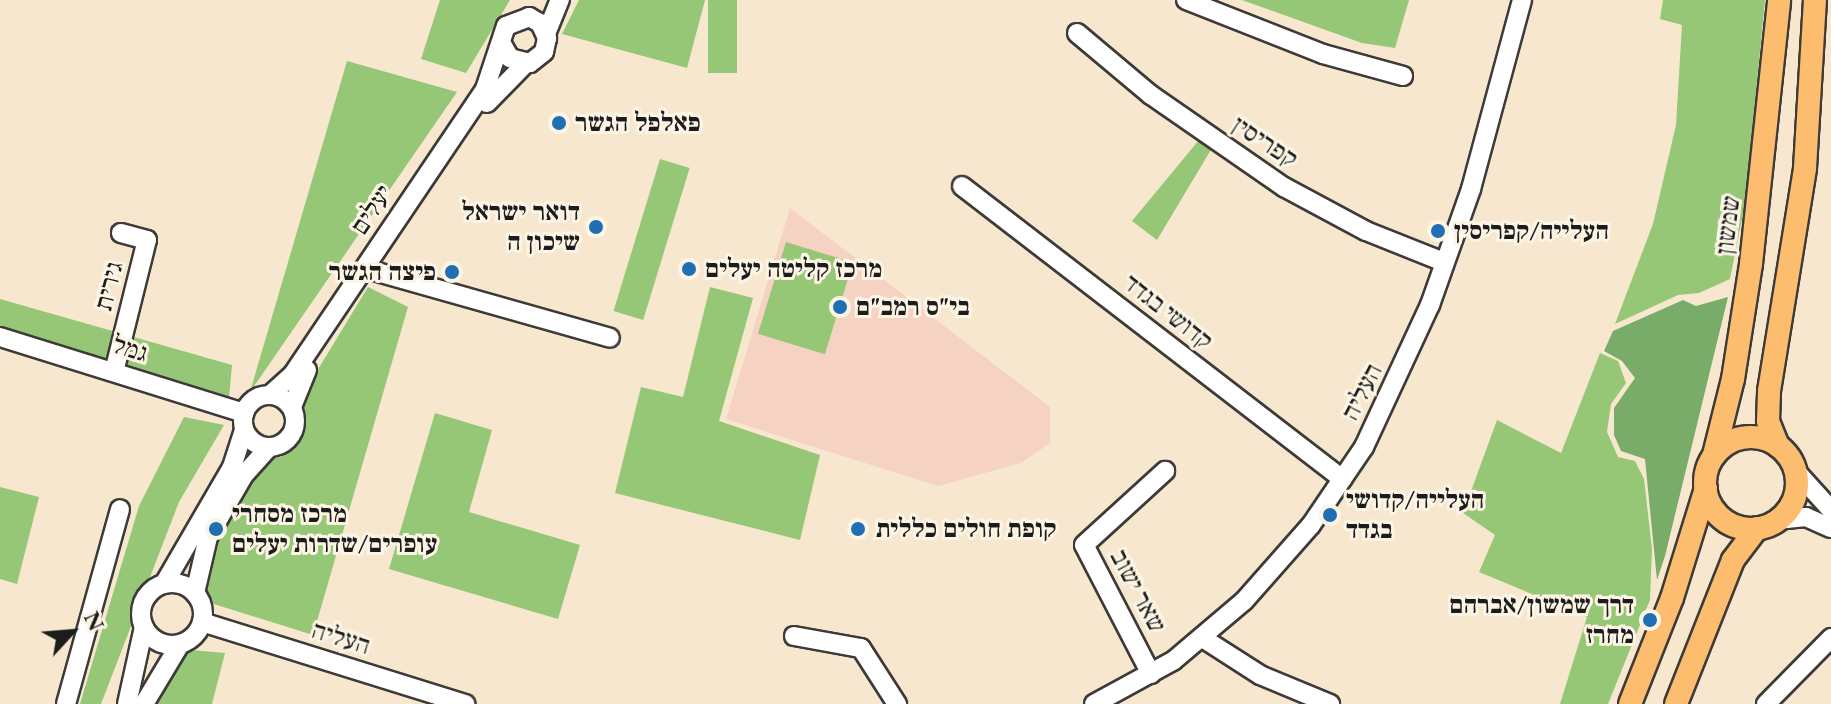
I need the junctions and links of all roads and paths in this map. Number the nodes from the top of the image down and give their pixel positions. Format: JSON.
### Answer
{"nodes":[{"id":1,"x":531,"y":0,"type":"edge"},
{"id":2,"x":560,"y":0,"type":"edge"},
{"id":3,"x":1186,"y":0,"type":"edge"},
{"id":4,"x":1522,"y":0,"type":"edge"},
{"id":5,"x":1779,"y":0,"type":"edge"},
{"id":6,"x":1815,"y":0,"type":"edge"},
{"id":7,"x":516,"y":19,"type":"junction"},
{"id":8,"x":1077,"y":33,"type":"dead end"},
{"id":9,"x":546,"y":34,"type":"junction"},
{"id":10,"x":502,"y":44,"type":"junction"},
{"id":11,"x":526,"y":63,"type":"junction"},
{"id":12,"x":1403,"y":76,"type":"dead end"},
{"id":13,"x":962,"y":186,"type":"dead end"},
{"id":14,"x":121,"y":233,"type":"dead end"},
{"id":15,"x":1444,"y":262,"type":"junction"},
{"id":16,"x":374,"y":271,"type":"junction"},
{"id":17,"x":0,"y":337,"type":"edge"},
{"id":18,"x":610,"y":338,"type":"dead end"},
{"id":19,"x":114,"y":372,"type":"junction"},
{"id":20,"x":270,"y":395,"type":"junction"},
{"id":21,"x":292,"y":407,"type":"junction"},
{"id":22,"x":244,"y":422,"type":"junction"},
{"id":23,"x":1778,"y":446,"type":"junction"},
{"id":24,"x":268,"y":448,"type":"junction"},
{"id":25,"x":1714,"y":455,"type":"junction"},
{"id":26,"x":1794,"y":469,"type":"junction"},
{"id":27,"x":1165,"y":471,"type":"dead end"},
{"id":28,"x":1342,"y":479,"type":"junction"},
{"id":29,"x":1706,"y":488,"type":"junction"},
{"id":30,"x":120,"y":509,"type":"dead end"},
{"id":31,"x":1831,"y":510,"type":"edge"},
{"id":32,"x":1767,"y":524,"type":"junction"},
{"id":33,"x":1831,"y":528,"type":"edge"},
{"id":34,"x":164,"y":584,"type":"junction"},
{"id":35,"x":195,"y":593,"type":"junction"},
{"id":36,"x":202,"y":622,"type":"junction"},
{"id":37,"x":144,"y":627,"type":"junction"},
{"id":38,"x":794,"y":636,"type":"dead end"},
{"id":39,"x":1831,"y":638,"type":"edge"},
{"id":40,"x":1204,"y":639,"type":"junction"},
{"id":41,"x":180,"y":644,"type":"junction"},
{"id":42,"x":1151,"y":674,"type":"junction"},
{"id":43,"x":66,"y":704,"type":"edge"},
{"id":44,"x":127,"y":704,"type":"edge"},
{"id":45,"x":144,"y":704,"type":"edge"},
{"id":46,"x":466,"y":704,"type":"edge"},
{"id":47,"x":897,"y":704,"type":"edge"},
{"id":48,"x":1094,"y":704,"type":"edge"},
{"id":49,"x":1330,"y":704,"type":"edge"},
{"id":50,"x":1630,"y":704,"type":"edge"},
{"id":51,"x":1676,"y":704,"type":"edge"},
{"id":52,"x":1766,"y":704,"type":"edge"}],
"edges":[{"from":1,"to":7,"type":"street"},
{"from":2,"to":9,"type":"street"},
{"from":3,"to":12,"type":"street"},
{"from":4,"to":15,"type":"street","name":"העליה"},
{"from":5,"to":25,"type":"main road","name":"שמשון"},
{"from":6,"to":23,"type":"main road"},
{"from":7,"to":9,"type":"street"},
{"from":7,"to":10,"type":"street"},
{"from":8,"to":15,"type":"street","name":"קפריסין"},
{"from":9,"to":11,"type":"street"},
{"from":10,"to":11,"type":"street"},
{"from":10,"to":20,"type":"street","name":"יעלים"},
{"from":11,"to":16,"type":"street","name":"יעלים"},
{"from":13,"to":28,"type":"street","name":"קדושי בגדד"},
{"from":14,"to":19,"type":"street","name":"גירית"},
{"from":15,"to":28,"type":"street","name":"העליה"},
{"from":16,"to":18,"type":"street","name":"יעלים"},
{"from":16,"to":21,"type":"street","name":"יעלים"},
{"from":17,"to":19,"type":"street","name":"גמל"},
{"from":19,"to":22,"type":"street","name":"גמל"},
{"from":20,"to":21,"type":"street"},
{"from":20,"to":22,"type":"street"},
{"from":21,"to":24,"type":"street"},
{"from":22,"to":24,"type":"street"},
{"from":22,"to":34,"type":"street"},
{"from":23,"to":25,"type":"main road"},
{"from":23,"to":26,"type":"main road"},
{"from":24,"to":35,"type":"street"},
{"from":25,"to":29,"type":"main road"},
{"from":26,"to":31,"type":"street"},
{"from":26,"to":32,"type":"main road"},
{"from":27,"to":42,"type":"street","name":"שאר ישוב"},
{"from":28,"to":40,"type":"street","name":"העליה"},
{"from":29,"to":32,"type":"main road"},
{"from":29,"to":50,"type":"main road"},
{"from":30,"to":43,"type":"street"},
{"from":32,"to":33,"type":"street"},
{"from":32,"to":51,"type":"main road"},
{"from":34,"to":35,"type":"street"},
{"from":34,"to":37,"type":"street"},
{"from":35,"to":36,"type":"street"},
{"from":36,"to":41,"type":"street"},
{"from":36,"to":46,"type":"street","name":"העליה"},
{"from":37,"to":41,"type":"street"},
{"from":37,"to":44,"type":"street"},
{"from":38,"to":47,"type":"street"},
{"from":39,"to":52,"type":"street"},
{"from":40,"to":42,"type":"street","name":"העליה"},
{"from":40,"to":49,"type":"street"},
{"from":41,"to":45,"type":"street"},
{"from":42,"to":48,"type":"street","name":"העליה"}]}
